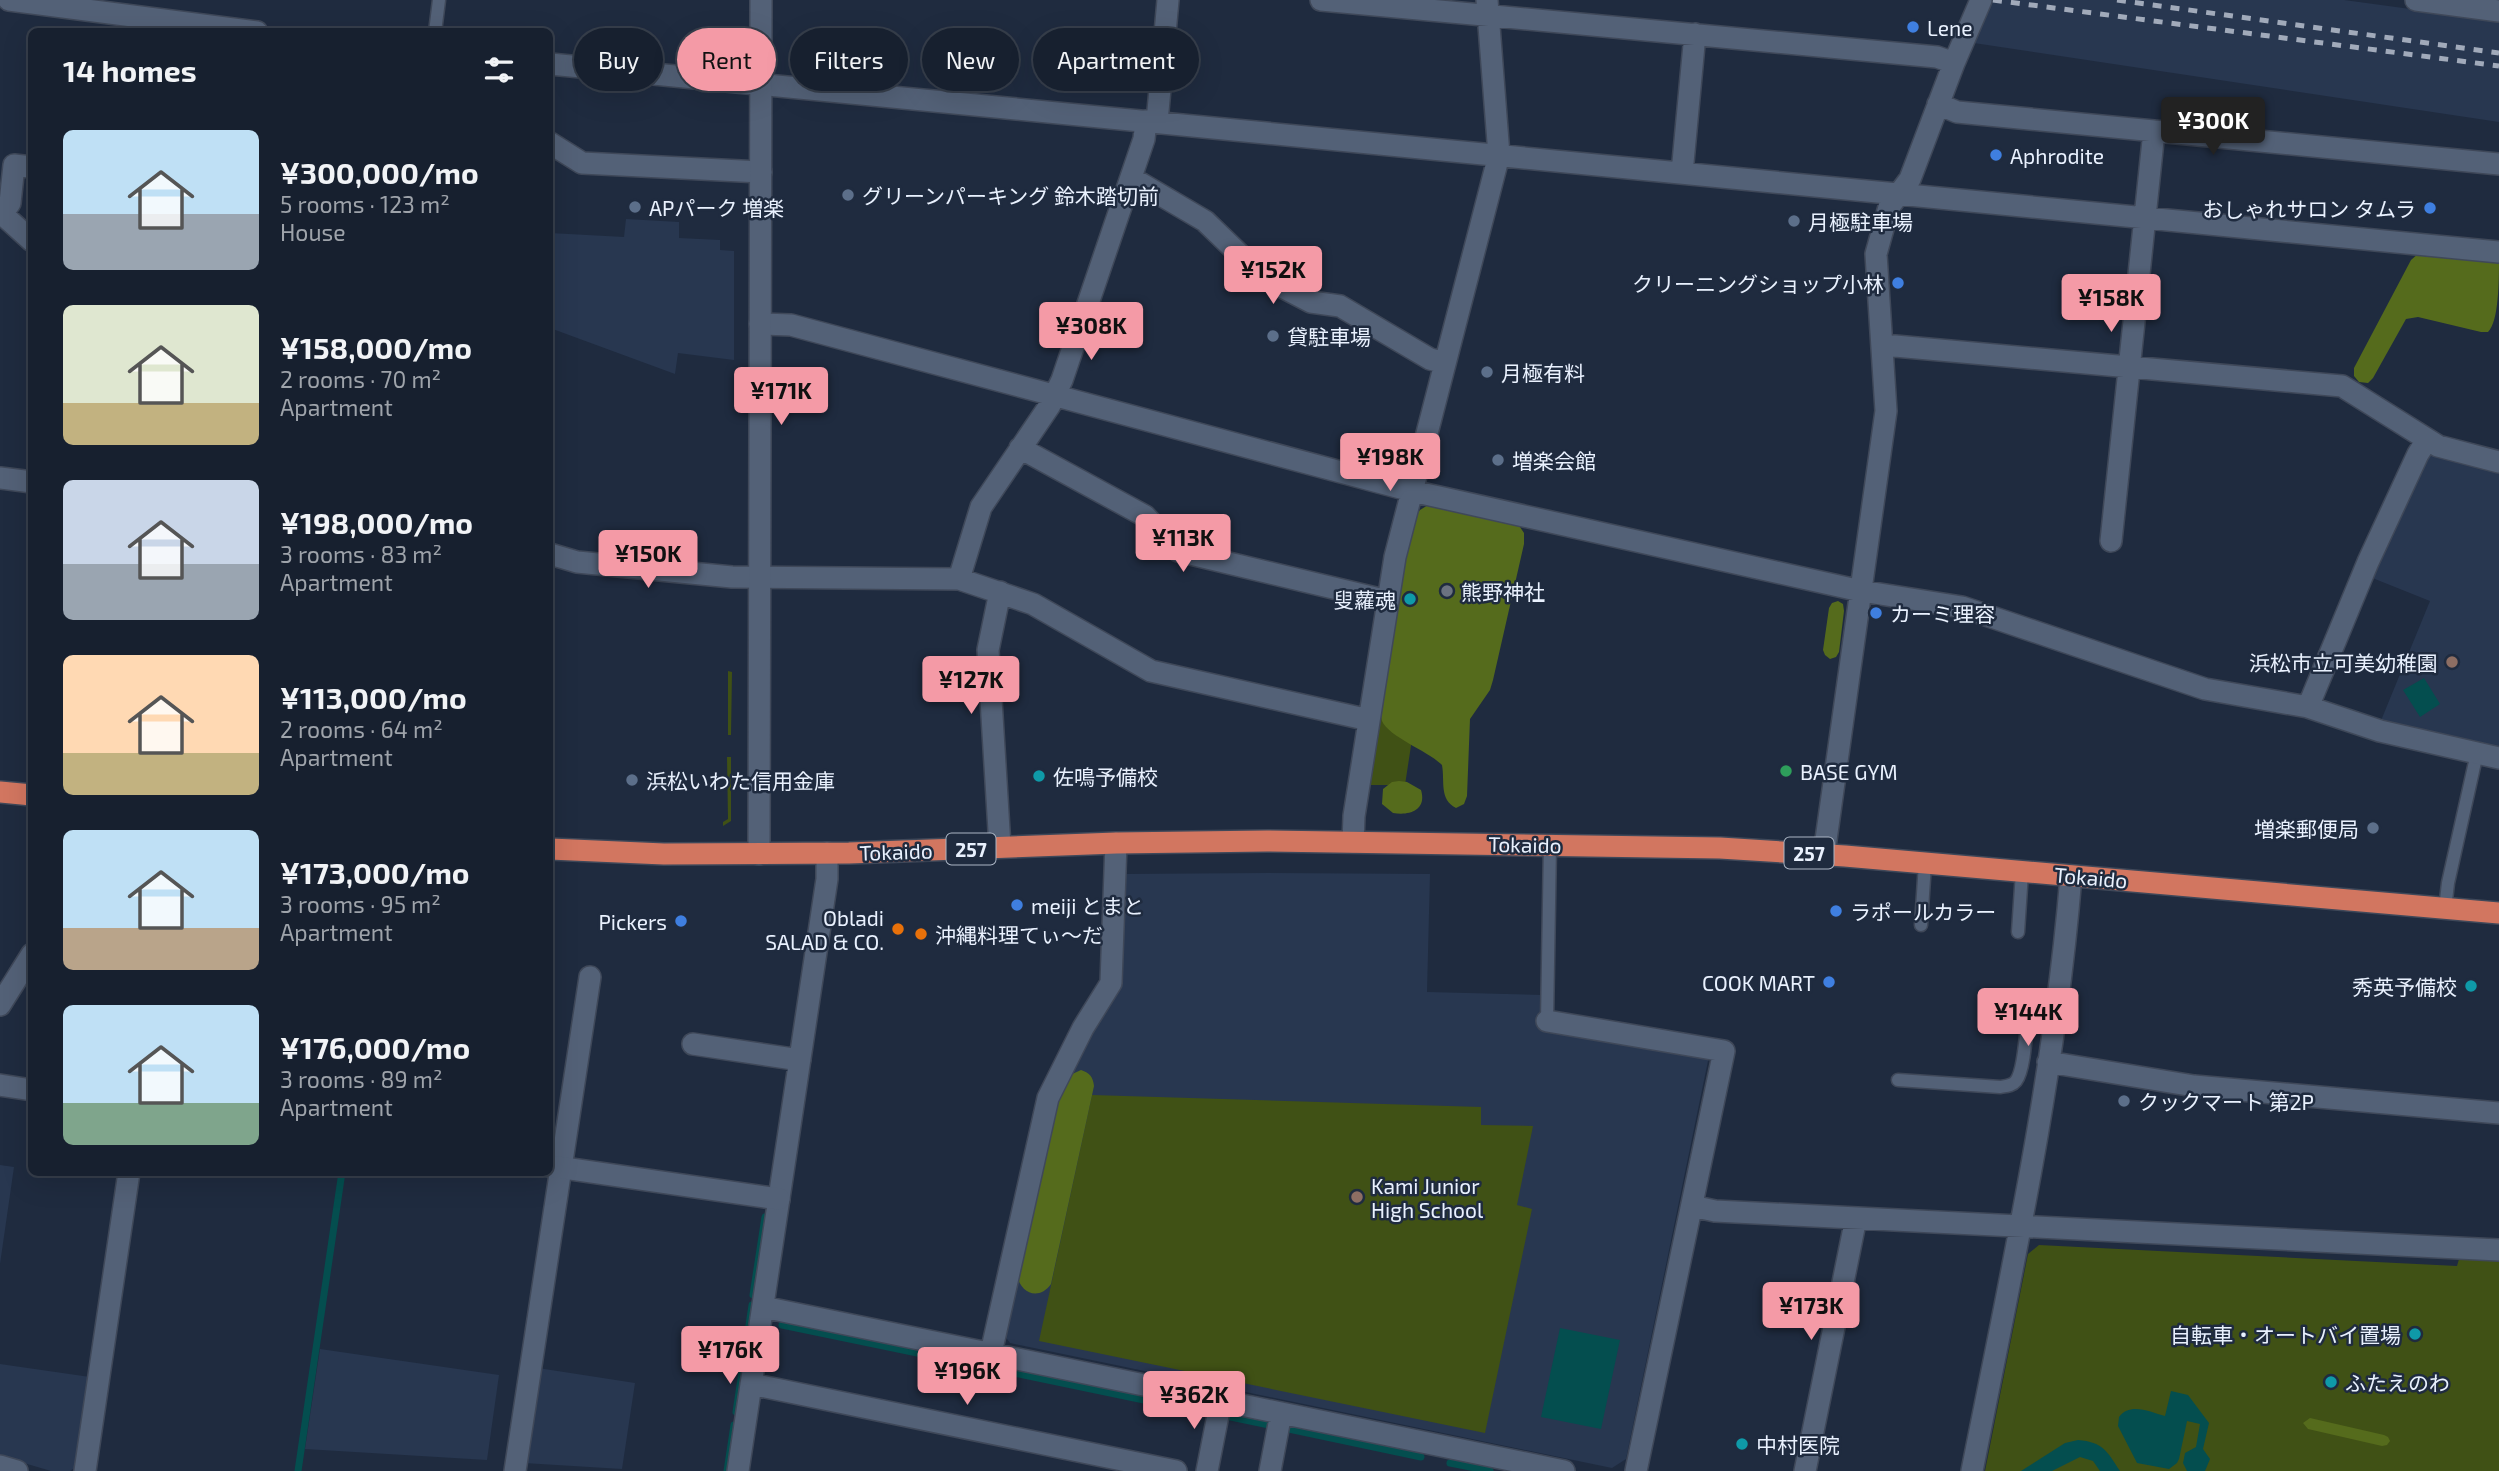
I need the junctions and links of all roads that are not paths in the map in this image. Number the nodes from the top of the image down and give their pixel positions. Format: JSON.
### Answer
{"nodes":[{"id":1,"x":9,"y":0,"type":"edge"},
{"id":2,"x":439,"y":0,"type":"edge"},
{"id":3,"x":761,"y":0,"type":"edge"},
{"id":4,"x":1168,"y":0,"type":"edge"},
{"id":5,"x":1321,"y":0,"type":"edge"},
{"id":6,"x":1981,"y":0,"type":"edge"},
{"id":7,"x":2416,"y":0,"type":"edge"},
{"id":8,"x":1488,"y":8,"type":"edge"},
{"id":9,"x":2499,"y":12,"type":"edge"},
{"id":10,"x":165,"y":17,"type":"edge"},
{"id":11,"x":232,"y":28,"type":"edge"},
{"id":12,"x":436,"y":28,"type":"edge"},
{"id":13,"x":761,"y":28,"type":"edge"},
{"id":14,"x":1695,"y":34,"type":"junction"},
{"id":15,"x":1954,"y":63,"type":"junction"},
{"id":16,"x":553,"y":64,"type":"edge"},
{"id":17,"x":677,"y":76,"type":"edge"},
{"id":18,"x":776,"y":85,"type":"edge"},
{"id":19,"x":761,"y":91,"type":"edge"},
{"id":20,"x":1938,"y":104,"type":"junction"},
{"id":21,"x":1151,"y":122,"type":"junction"},
{"id":22,"x":2154,"y":131,"type":"junction"},
{"id":23,"x":553,"y":145,"type":"edge"},
{"id":24,"x":1499,"y":155,"type":"junction"},
{"id":25,"x":2499,"y":164,"type":"edge"},
{"id":26,"x":28,"y":167,"type":"edge"},
{"id":27,"x":761,"y":172,"type":"junction"},
{"id":28,"x":1682,"y":173,"type":"junction"},
{"id":29,"x":1130,"y":180,"type":"junction"},
{"id":30,"x":1899,"y":193,"type":"junction"},
{"id":31,"x":1,"y":213,"type":"edge"},
{"id":32,"x":2145,"y":217,"type":"junction"},
{"id":33,"x":28,"y":237,"type":"edge"},
{"id":34,"x":2499,"y":252,"type":"edge"},
{"id":35,"x":760,"y":324,"type":"junction"},
{"id":36,"x":1882,"y":346,"type":"junction"},
{"id":37,"x":1445,"y":363,"type":"junction"},
{"id":38,"x":2129,"y":367,"type":"junction"},
{"id":39,"x":1056,"y":396,"type":"junction"},
{"id":40,"x":2427,"y":440,"type":"junction"},
{"id":41,"x":1020,"y":449,"type":"junction"},
{"id":42,"x":2499,"y":462,"type":"edge"},
{"id":43,"x":0,"y":478,"type":"edge"},
{"id":44,"x":28,"y":482,"type":"edge"},
{"id":45,"x":1412,"y":491,"type":"junction"},
{"id":46,"x":2111,"y":541,"type":"dead end"},
{"id":47,"x":553,"y":555,"type":"edge"},
{"id":48,"x":760,"y":578,"type":"junction"},
{"id":49,"x":959,"y":579,"type":"junction"},
{"id":50,"x":1861,"y":591,"type":"junction"},
{"id":51,"x":1000,"y":592,"type":"junction"},
{"id":52,"x":1388,"y":601,"type":"junction"},
{"id":53,"x":2308,"y":707,"type":"junction"},
{"id":54,"x":1369,"y":720,"type":"junction"},
{"id":55,"x":2477,"y":753,"type":"junction"},
{"id":56,"x":2499,"y":758,"type":"edge"},
{"id":57,"x":0,"y":792,"type":"edge"},
{"id":58,"x":28,"y":795,"type":"edge"},
{"id":59,"x":1353,"y":842,"type":"junction"},
{"id":60,"x":1116,"y":843,"type":"junction"},
{"id":61,"x":1550,"y":845,"type":"junction"},
{"id":62,"x":1000,"y":847,"type":"junction"},
{"id":63,"x":553,"y":849,"type":"edge"},
{"id":64,"x":827,"y":853,"type":"junction"},
{"id":65,"x":759,"y":854,"type":"junction"},
{"id":66,"x":1824,"y":854,"type":"junction"},
{"id":67,"x":1925,"y":863,"type":"junction"},
{"id":68,"x":2022,"y":872,"type":"junction"},
{"id":69,"x":2071,"y":876,"type":"junction"},
{"id":70,"x":2445,"y":909,"type":"junction"},
{"id":71,"x":2499,"y":914,"type":"edge"},
{"id":72,"x":1922,"y":925,"type":"dead end"},
{"id":73,"x":2018,"y":932,"type":"dead end"},
{"id":74,"x":28,"y":960,"type":"edge"},
{"id":75,"x":590,"y":977,"type":"dead end"},
{"id":76,"x":0,"y":1005,"type":"edge"},
{"id":77,"x":2013,"y":1011,"type":"dead end"},
{"id":78,"x":2028,"y":1013,"type":"junction"},
{"id":79,"x":2054,"y":1016,"type":"junction"},
{"id":80,"x":1548,"y":1021,"type":"joint"},
{"id":81,"x":693,"y":1044,"type":"dead end"},
{"id":82,"x":800,"y":1060,"type":"junction"},
{"id":83,"x":2048,"y":1062,"type":"junction"},
{"id":84,"x":1898,"y":1080,"type":"dead end"},
{"id":85,"x":0,"y":1085,"type":"edge"},
{"id":86,"x":28,"y":1089,"type":"edge"},
{"id":87,"x":2499,"y":1113,"type":"edge"},
{"id":88,"x":555,"y":1167,"type":"edge"},
{"id":89,"x":128,"y":1176,"type":"edge"},
{"id":90,"x":779,"y":1199,"type":"junction"},
{"id":91,"x":1692,"y":1206,"type":"junction"},
{"id":92,"x":1856,"y":1218,"type":"junction"},
{"id":93,"x":2020,"y":1226,"type":"junction"},
{"id":94,"x":2499,"y":1250,"type":"edge"},
{"id":95,"x":763,"y":1307,"type":"junction"},
{"id":96,"x":991,"y":1353,"type":"junction"},
{"id":97,"x":751,"y":1384,"type":"junction"},
{"id":98,"x":1221,"y":1401,"type":"junction"},
{"id":99,"x":1281,"y":1413,"type":"junction"},
{"id":100,"x":0,"y":1466,"type":"edge"},
{"id":101,"x":18,"y":1471,"type":"edge"},
{"id":102,"x":85,"y":1471,"type":"edge"},
{"id":103,"x":515,"y":1471,"type":"edge"},
{"id":104,"x":738,"y":1471,"type":"edge"},
{"id":105,"x":1176,"y":1471,"type":"edge"},
{"id":106,"x":1207,"y":1471,"type":"edge"},
{"id":107,"x":1270,"y":1471,"type":"edge"},
{"id":108,"x":1564,"y":1471,"type":"edge"},
{"id":109,"x":1636,"y":1471,"type":"edge"},
{"id":110,"x":1805,"y":1471,"type":"edge"},
{"id":111,"x":1972,"y":1471,"type":"edge"}],
"edges":[{"from":1,"to":10,"type":"street"},
{"from":2,"to":12,"type":"lane"},
{"from":3,"to":13,"type":"street"},
{"from":4,"to":21,"type":"street"},
{"from":5,"to":8,"type":"street"},
{"from":6,"to":15,"type":"street"},
{"from":7,"to":9,"type":"street"},
{"from":8,"to":14,"type":"street"},
{"from":8,"to":24,"type":"street"},
{"from":10,"to":11,"type":"street"},
{"from":14,"to":15,"type":"street"},
{"from":14,"to":28,"type":"street"},
{"from":15,"to":20,"type":"street"},
{"from":16,"to":17,"type":"street"},
{"from":18,"to":21,"type":"street"},
{"from":19,"to":27,"type":"street"},
{"from":20,"to":22,"type":"street"},
{"from":20,"to":30,"type":"street"},
{"from":21,"to":24,"type":"street"},
{"from":21,"to":29,"type":"street"},
{"from":22,"to":25,"type":"street"},
{"from":22,"to":32,"type":"street"},
{"from":23,"to":27,"type":"street"},
{"from":24,"to":28,"type":"street"},
{"from":24,"to":37,"type":"street"},
{"from":26,"to":31,"type":"street"},
{"from":27,"to":35,"type":"street"},
{"from":28,"to":30,"type":"street"},
{"from":29,"to":37,"type":"street"},
{"from":29,"to":39,"type":"street"},
{"from":30,"to":32,"type":"street"},
{"from":30,"to":36,"type":"street"},
{"from":31,"to":33,"type":"street"},
{"from":32,"to":34,"type":"street"},
{"from":32,"to":38,"type":"street"},
{"from":35,"to":39,"type":"street"},
{"from":35,"to":48,"type":"street"},
{"from":36,"to":38,"type":"street"},
{"from":36,"to":50,"type":"street"},
{"from":37,"to":45,"type":"street"},
{"from":38,"to":40,"type":"street"},
{"from":38,"to":46,"type":"street"},
{"from":39,"to":41,"type":"street"},
{"from":39,"to":45,"type":"street"},
{"from":40,"to":42,"type":"street"},
{"from":40,"to":53,"type":"street"},
{"from":41,"to":49,"type":"street"},
{"from":41,"to":52,"type":"street"},
{"from":43,"to":44,"type":"street"},
{"from":45,"to":50,"type":"street"},
{"from":45,"to":52,"type":"street"},
{"from":47,"to":48,"type":"street"},
{"from":48,"to":49,"type":"street"},
{"from":48,"to":65,"type":"street"},
{"from":49,"to":51,"type":"street"},
{"from":50,"to":53,"type":"street"},
{"from":50,"to":66,"type":"street"},
{"from":51,"to":54,"type":"street"},
{"from":51,"to":62,"type":"street"},
{"from":52,"to":54,"type":"street"},
{"from":53,"to":55,"type":"street"},
{"from":54,"to":59,"type":"street"},
{"from":55,"to":56,"type":"street"},
{"from":55,"to":70,"type":"lane"},
{"from":57,"to":58,"type":"highway"},
{"from":59,"to":60,"type":"highway","name":"Tokaido","number":"257"},
{"from":59,"to":61,"type":"highway","name":"Tokaido","number":"257"},
{"from":60,"to":62,"type":"highway","name":"Tokaido","number":"257"},
{"from":60,"to":96,"type":"street"},
{"from":61,"to":66,"type":"highway","name":"Tokaido","number":"257"},
{"from":61,"to":80,"type":"lane"},
{"from":62,"to":64,"type":"highway","name":"Tokaido","number":"257"},
{"from":63,"to":65,"type":"highway","name":"Tokaido","number":"257"},
{"from":64,"to":65,"type":"highway","name":"Tokaido","number":"257"},
{"from":64,"to":82,"type":"street"},
{"from":66,"to":67,"type":"highway","name":"Tokaido","number":"257"},
{"from":67,"to":68,"type":"highway","name":"Tokaido","number":"257"},
{"from":67,"to":72,"type":"lane"},
{"from":68,"to":69,"type":"highway","name":"Tokaido","number":"257"},
{"from":68,"to":73,"type":"lane"},
{"from":69,"to":70,"type":"highway","name":"Tokaido","number":"257"},
{"from":69,"to":79,"type":"street"},
{"from":70,"to":71,"type":"highway","name":"Tokaido","number":"257"},
{"from":74,"to":76,"type":"street"},
{"from":75,"to":88,"type":"street"},
{"from":77,"to":78,"type":"lane"},
{"from":78,"to":79,"type":"lane"},
{"from":78,"to":84,"type":"lane"},
{"from":79,"to":83,"type":"street"},
{"from":80,"to":91,"type":"street"},
{"from":81,"to":82,"type":"street"},
{"from":82,"to":90,"type":"street"},
{"from":83,"to":87,"type":"street"},
{"from":83,"to":93,"type":"street"},
{"from":85,"to":86,"type":"street"},
{"from":88,"to":90,"type":"street"},
{"from":88,"to":103,"type":"street"},
{"from":89,"to":102,"type":"street"},
{"from":90,"to":95,"type":"street"},
{"from":91,"to":92,"type":"street"},
{"from":91,"to":109,"type":"street"},
{"from":92,"to":93,"type":"street"},
{"from":92,"to":110,"type":"street"},
{"from":93,"to":94,"type":"street"},
{"from":93,"to":111,"type":"street"},
{"from":95,"to":96,"type":"street"},
{"from":95,"to":97,"type":"street"},
{"from":96,"to":98,"type":"street"},
{"from":97,"to":104,"type":"street"},
{"from":97,"to":105,"type":"street"},
{"from":98,"to":99,"type":"street"},
{"from":98,"to":106,"type":"street"},
{"from":99,"to":107,"type":"street"},
{"from":99,"to":108,"type":"street"},
{"from":100,"to":101,"type":"street"}]}
